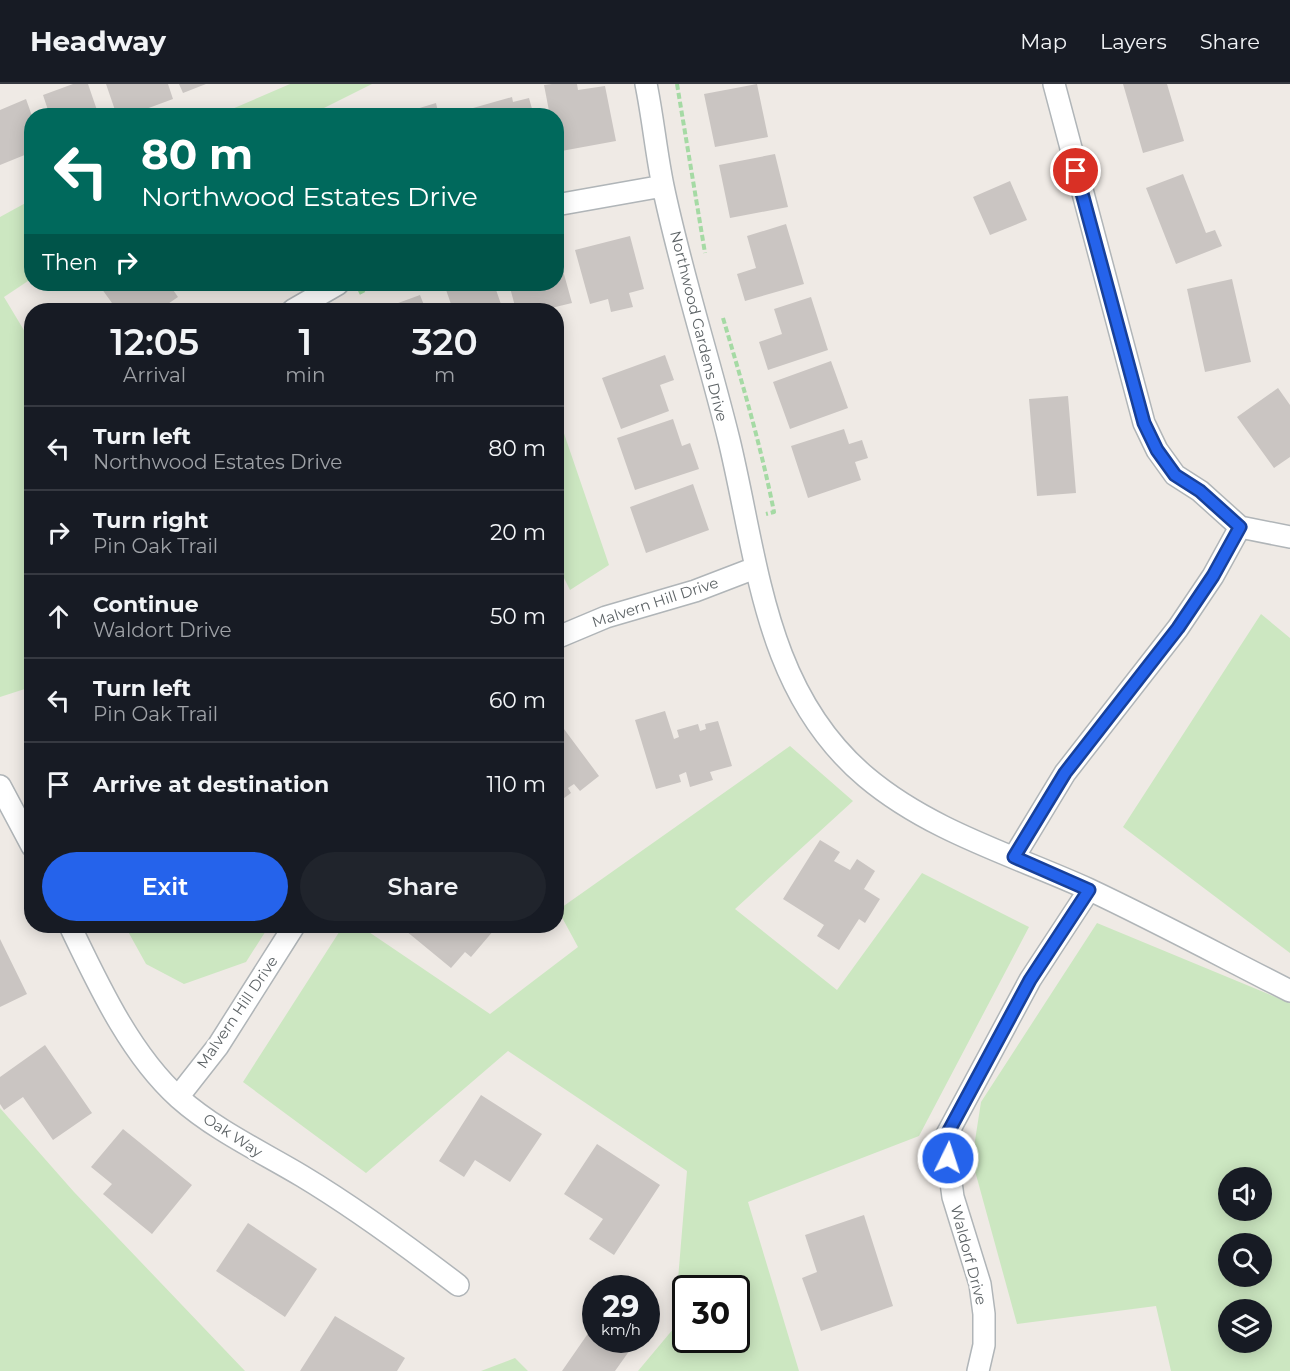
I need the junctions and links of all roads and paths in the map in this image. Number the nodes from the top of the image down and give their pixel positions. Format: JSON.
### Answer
{"nodes":[{"id":1,"x":646,"y":84,"type":"edge"},
{"id":2,"x":677,"y":84,"type":"edge"},
{"id":3,"x":1054,"y":84,"type":"edge"},
{"id":4,"x":663,"y":186,"type":"junction"},
{"id":5,"x":564,"y":204,"type":"edge"},
{"id":6,"x":706,"y":261,"type":"dead end"},
{"id":7,"x":326,"y":291,"type":"edge"},
{"id":8,"x":305,"y":303,"type":"edge"},
{"id":9,"x":721,"y":315,"type":"dead end"},
{"id":10,"x":745,"y":519,"type":"junction"},
{"id":11,"x":1240,"y":527,"type":"junction"},
{"id":12,"x":1290,"y":537,"type":"edge"},
{"id":13,"x":755,"y":568,"type":"junction"},
{"id":14,"x":564,"y":635,"type":"edge"},
{"id":15,"x":0,"y":786,"type":"edge"},
{"id":16,"x":24,"y":831,"type":"edge"},
{"id":17,"x":1014,"y":857,"type":"junction"},
{"id":18,"x":1089,"y":890,"type":"junction"},
{"id":19,"x":74,"y":933,"type":"edge"},
{"id":20,"x":290,"y":933,"type":"edge"},
{"id":21,"x":1290,"y":991,"type":"edge"},
{"id":22,"x":178,"y":1097,"type":"junction"},
{"id":23,"x":459,"y":1285,"type":"dead end"},
{"id":24,"x":978,"y":1371,"type":"edge"}],
"edges":[{"from":1,"to":4,"type":"street","name":"Northwood Gardens Drive"},
{"from":2,"to":6,"type":"path"},
{"from":3,"to":11,"type":"street"},
{"from":4,"to":5,"type":"street"},
{"from":4,"to":10,"type":"street","name":"Northwood Gardens Drive"},
{"from":7,"to":8,"type":"street"},
{"from":9,"to":10,"type":"path"},
{"from":10,"to":13,"type":"street","name":"Northwood Gardens Drive"},
{"from":11,"to":12,"type":"street"},
{"from":11,"to":17,"type":"street"},
{"from":13,"to":14,"type":"street","name":"Malvern Hill Drive"},
{"from":13,"to":17,"type":"street","name":"Northwood Gardens Drive"},
{"from":15,"to":16,"type":"street"},
{"from":17,"to":18,"type":"street","name":"Northwood Gardens Drive"},
{"from":18,"to":21,"type":"street","name":"Northwood Gardens Drive"},
{"from":18,"to":24,"type":"street","name":"Waldorf Drive"},
{"from":19,"to":22,"type":"street","name":"Oak Way"},
{"from":20,"to":22,"type":"street","name":"Malvern Hill Drive"},
{"from":22,"to":23,"type":"street","name":"Oak Way"}]}
